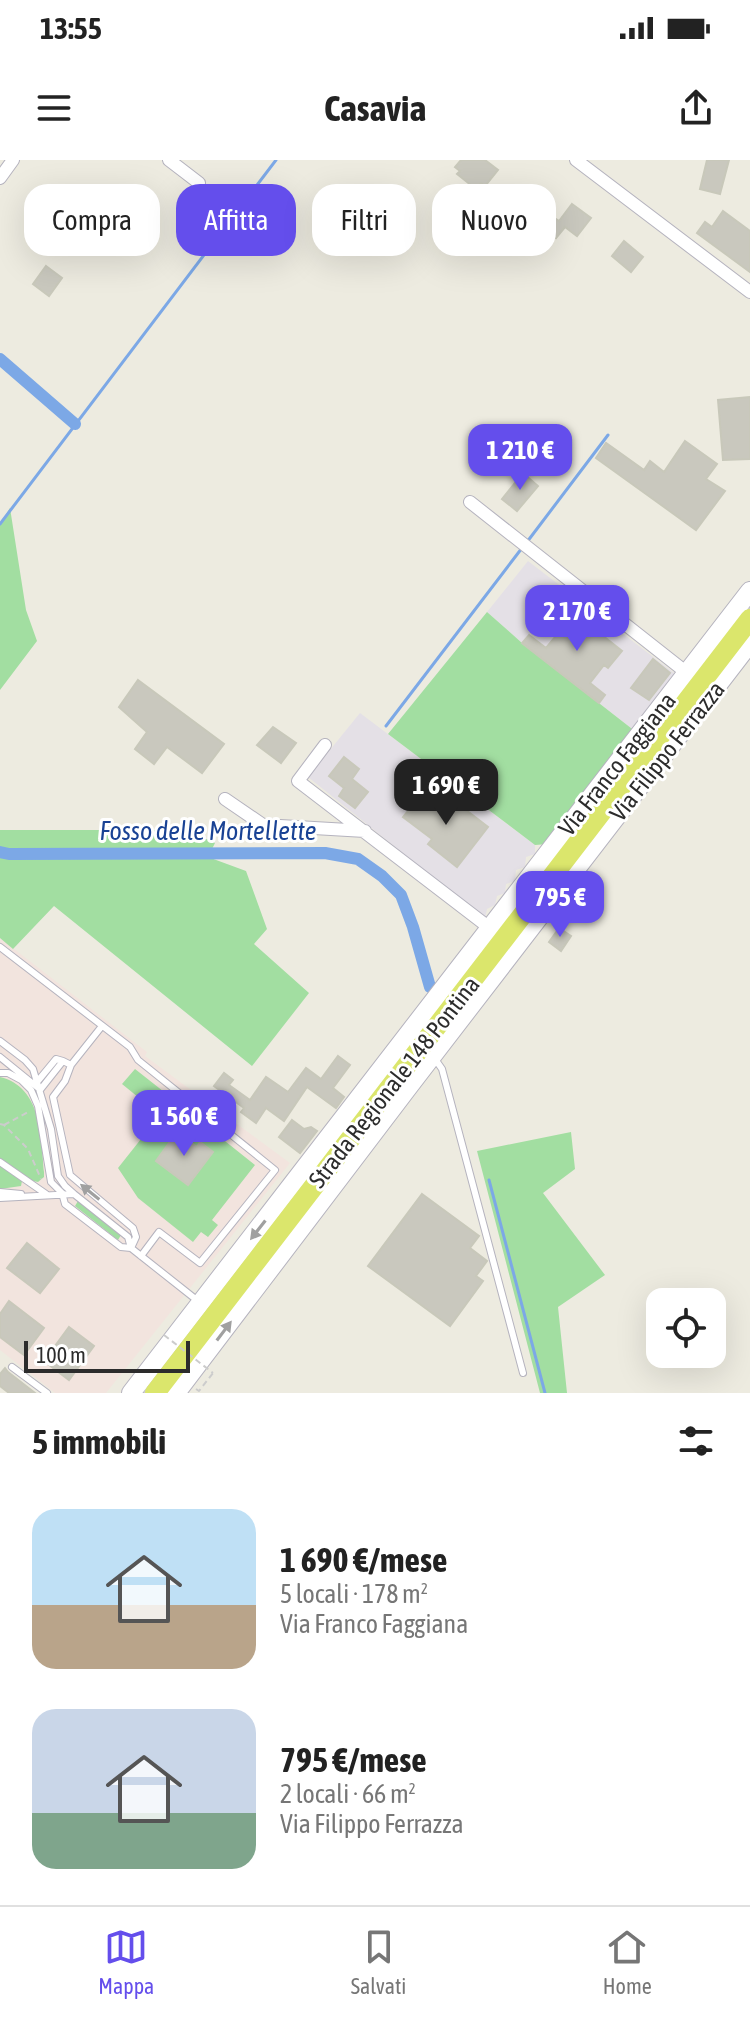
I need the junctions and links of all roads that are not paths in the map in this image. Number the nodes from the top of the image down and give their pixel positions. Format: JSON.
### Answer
{"nodes":[{"id":1,"x":13,"y":160,"type":"edge"},
{"id":2,"x":169,"y":160,"type":"edge"},
{"id":3,"x":576,"y":160,"type":"edge"},
{"id":4,"x":0,"y":178,"type":"edge"},
{"id":5,"x":199,"y":183,"type":"dead end"},
{"id":6,"x":750,"y":292,"type":"edge"},
{"id":7,"x":470,"y":502,"type":"dead end"},
{"id":8,"x":750,"y":591,"type":"edge"},
{"id":9,"x":750,"y":619,"type":"edge"},
{"id":10,"x":750,"y":643,"type":"edge"},
{"id":11,"x":687,"y":673,"type":"junction"},
{"id":12,"x":325,"y":745,"type":"dead end"},
{"id":13,"x":225,"y":799,"type":"dead end"},
{"id":14,"x":365,"y":831,"type":"junction"},
{"id":15,"x":491,"y":929,"type":"junction"},
{"id":16,"x":0,"y":947,"type":"edge"},
{"id":17,"x":102,"y":1026,"type":"junction"},
{"id":18,"x":0,"y":1041,"type":"edge"},
{"id":19,"x":433,"y":1056,"type":"junction"},
{"id":20,"x":0,"y":1057,"type":"edge"},
{"id":21,"x":71,"y":1065,"type":"junction"},
{"id":22,"x":0,"y":1073,"type":"edge"},
{"id":23,"x":39,"y":1086,"type":"junction"},
{"id":24,"x":0,"y":1162,"type":"edge"},
{"id":25,"x":275,"y":1170,"type":"junction"},
{"id":26,"x":292,"y":1185,"type":"junction"},
{"id":27,"x":0,"y":1192,"type":"edge"},
{"id":28,"x":62,"y":1193,"type":"junction"},
{"id":29,"x":47,"y":1194,"type":"junction"},
{"id":30,"x":74,"y":1194,"type":"junction"},
{"id":31,"x":33,"y":1196,"type":"junction"},
{"id":32,"x":0,"y":1198,"type":"edge"},
{"id":33,"x":131,"y":1248,"type":"junction"},
{"id":34,"x":141,"y":1256,"type":"junction"},
{"id":35,"x":201,"y":1303,"type":"junction"},
{"id":36,"x":12,"y":1367,"type":"dead end"},
{"id":37,"x":523,"y":1373,"type":"dead end"},
{"id":38,"x":47,"y":1393,"type":"edge"},
{"id":39,"x":131,"y":1393,"type":"edge"},
{"id":40,"x":155,"y":1393,"type":"edge"},
{"id":41,"x":176,"y":1393,"type":"edge"}],
"edges":[{"from":1,"to":4,"type":"street"},
{"from":2,"to":5,"type":"street"},
{"from":3,"to":6,"type":"street"},
{"from":7,"to":11,"type":"street"},
{"from":8,"to":11,"type":"street","name":"Via Franco Faggiana"},
{"from":9,"to":40,"type":"main road","name":"Strada Regionale 148 Pontina"},
{"from":10,"to":19,"type":"street","name":"Via Filippo Ferrazza"},
{"from":11,"to":15,"type":"street","name":"Via Franco Faggiana"},
{"from":12,"to":14,"type":"street"},
{"from":13,"to":14,"type":"street"},
{"from":14,"to":15,"type":"street"},
{"from":15,"to":26,"type":"street","name":"Via Franco Faggiana"},
{"from":16,"to":17,"type":"lane"},
{"from":17,"to":21,"type":"lane"},
{"from":17,"to":25,"type":"lane"},
{"from":18,"to":23,"type":"lane"},
{"from":19,"to":37,"type":"lane"},
{"from":41,"to":19,"type":"street","name":"Via Filippo Ferrazza","one_way":true},
{"from":20,"to":23,"type":"lane"},
{"from":21,"to":23,"type":"lane"},
{"from":33,"to":21,"type":"lane","one_way":true},
{"from":22,"to":28,"type":"lane"},
{"from":23,"to":30,"type":"lane"},
{"from":24,"to":29,"type":"lane"},
{"from":25,"to":26,"type":"lane"},
{"from":25,"to":34,"type":"lane"},
{"from":26,"to":35,"type":"street","name":"Via Franco Faggiana","one_way":true},
{"from":27,"to":31,"type":"lane"},
{"from":28,"to":29,"type":"lane"},
{"from":28,"to":30,"type":"lane"},
{"from":28,"to":33,"type":"lane"},
{"from":29,"to":31,"type":"lane"},
{"from":30,"to":33,"type":"lane"},
{"from":31,"to":32,"type":"lane"},
{"from":33,"to":34,"type":"lane"},
{"from":34,"to":35,"type":"lane"},
{"from":35,"to":39,"type":"street","name":"Via Franco Faggiana"},
{"from":36,"to":38,"type":"lane"}]}
